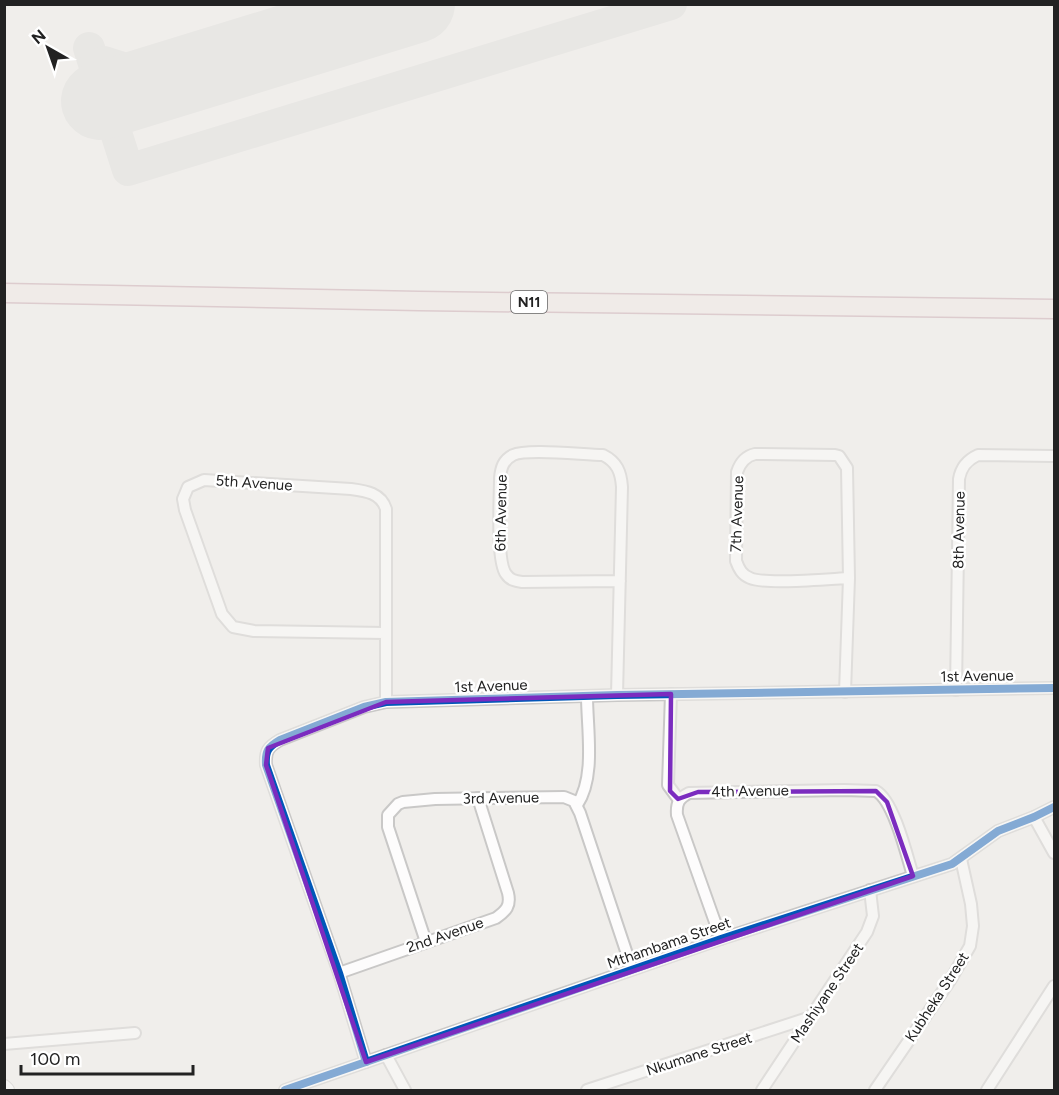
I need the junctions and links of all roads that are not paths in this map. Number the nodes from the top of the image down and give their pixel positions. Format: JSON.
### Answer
{"nodes":[{"id":1,"x":4,"y":293,"type":"edge"},
{"id":2,"x":1054,"y":309,"type":"edge"},
{"id":3,"x":1054,"y":456,"type":"edge"},
{"id":4,"x":849,"y":578,"type":"junction"},
{"id":5,"x":620,"y":581,"type":"junction"},
{"id":6,"x":385,"y":633,"type":"junction"},
{"id":7,"x":1054,"y":688,"type":"edge"},
{"id":8,"x":956,"y":690,"type":"junction"},
{"id":9,"x":845,"y":692,"type":"junction"},
{"id":10,"x":671,"y":694,"type":"junction"},
{"id":11,"x":617,"y":695,"type":"junction"},
{"id":12,"x":587,"y":696,"type":"junction"},
{"id":13,"x":386,"y":702,"type":"junction"},
{"id":14,"x":478,"y":798,"type":"junction"},
{"id":15,"x":679,"y":800,"type":"junction"},
{"id":16,"x":577,"y":806,"type":"junction"},
{"id":17,"x":1054,"y":807,"type":"edge"},
{"id":18,"x":1035,"y":818,"type":"junction"},
{"id":19,"x":1054,"y":853,"type":"edge"},
{"id":20,"x":960,"y":859,"type":"junction"},
{"id":21,"x":914,"y":876,"type":"junction"},
{"id":22,"x":870,"y":890,"type":"junction"},
{"id":23,"x":721,"y":939,"type":"junction"},
{"id":24,"x":426,"y":942,"type":"junction"},
{"id":25,"x":632,"y":969,"type":"junction"},
{"id":26,"x":339,"y":973,"type":"junction"},
{"id":27,"x":1054,"y":986,"type":"edge"},
{"id":28,"x":811,"y":1017,"type":"junction"},
{"id":29,"x":135,"y":1033,"type":"dead end"},
{"id":30,"x":4,"y":1044,"type":"edge"},
{"id":31,"x":386,"y":1055,"type":"junction"},
{"id":32,"x":366,"y":1062,"type":"junction"},
{"id":33,"x":285,"y":1090,"type":"edge"},
{"id":34,"x":405,"y":1090,"type":"edge"},
{"id":35,"x":587,"y":1090,"type":"edge"},
{"id":36,"x":762,"y":1090,"type":"edge"},
{"id":37,"x":876,"y":1090,"type":"edge"},
{"id":38,"x":987,"y":1090,"type":"edge"}],
"edges":[{"from":1,"to":2,"type":"highway","number":"N11"},
{"from":3,"to":8,"type":"street","name":"8th Avenue"},
{"from":4,"to":4,"type":"street","name":"7th Avenue"},
{"from":4,"to":9,"type":"street","name":"7th Avenue"},
{"from":5,"to":5,"type":"street","name":"6th Avenue"},
{"from":5,"to":11,"type":"street","name":"6th Avenue"},
{"from":6,"to":6,"type":"street","name":"5th Avenue"},
{"from":6,"to":13,"type":"street","name":"5th Avenue"},
{"from":7,"to":8,"type":"street","name":"1st Avenue"},
{"from":8,"to":9,"type":"street","name":"1st Avenue"},
{"from":9,"to":10,"type":"street","name":"1st Avenue"},
{"from":10,"to":11,"type":"street","name":"1st Avenue"},
{"from":10,"to":15,"type":"street"},
{"from":11,"to":12,"type":"street","name":"1st Avenue"},
{"from":12,"to":13,"type":"street","name":"1st Avenue"},
{"from":12,"to":16,"type":"street"},
{"from":13,"to":26,"type":"street","name":"1st Avenue"},
{"from":14,"to":16,"type":"street","name":"3rd Avenue"},
{"from":14,"to":24,"type":"street","name":"2nd Avenue"},
{"from":14,"to":24,"type":"street","name":"3rd Avenue"},
{"from":15,"to":21,"type":"street","name":"4th Avenue"},
{"from":15,"to":23,"type":"street"},
{"from":16,"to":25,"type":"street"},
{"from":17,"to":18,"type":"street","name":"Mthambama Street"},
{"from":18,"to":19,"type":"street"},
{"from":18,"to":20,"type":"street","name":"Mthambama Street"},
{"from":20,"to":21,"type":"street","name":"Mthambama Street"},
{"from":20,"to":37,"type":"street","name":"Kubheka Street"},
{"from":21,"to":22,"type":"street","name":"Mthambama Street"},
{"from":22,"to":23,"type":"street","name":"Mthambama Street"},
{"from":22,"to":28,"type":"street","name":"Mashiyane Street"},
{"from":23,"to":25,"type":"street","name":"Mthambama Street"},
{"from":24,"to":26,"type":"street","name":"2nd Avenue"},
{"from":25,"to":31,"type":"street","name":"Mthambama Street"},
{"from":26,"to":32,"type":"street","name":"1st Avenue"},
{"from":27,"to":38,"type":"street"},
{"from":28,"to":35,"type":"street","name":"Nkumane Street"},
{"from":28,"to":36,"type":"street","name":"Mashiyane Street"},
{"from":29,"to":30,"type":"street"},
{"from":31,"to":32,"type":"street","name":"Mthambama Street"},
{"from":31,"to":34,"type":"street"},
{"from":32,"to":33,"type":"street","name":"Mthambama Street"}]}
